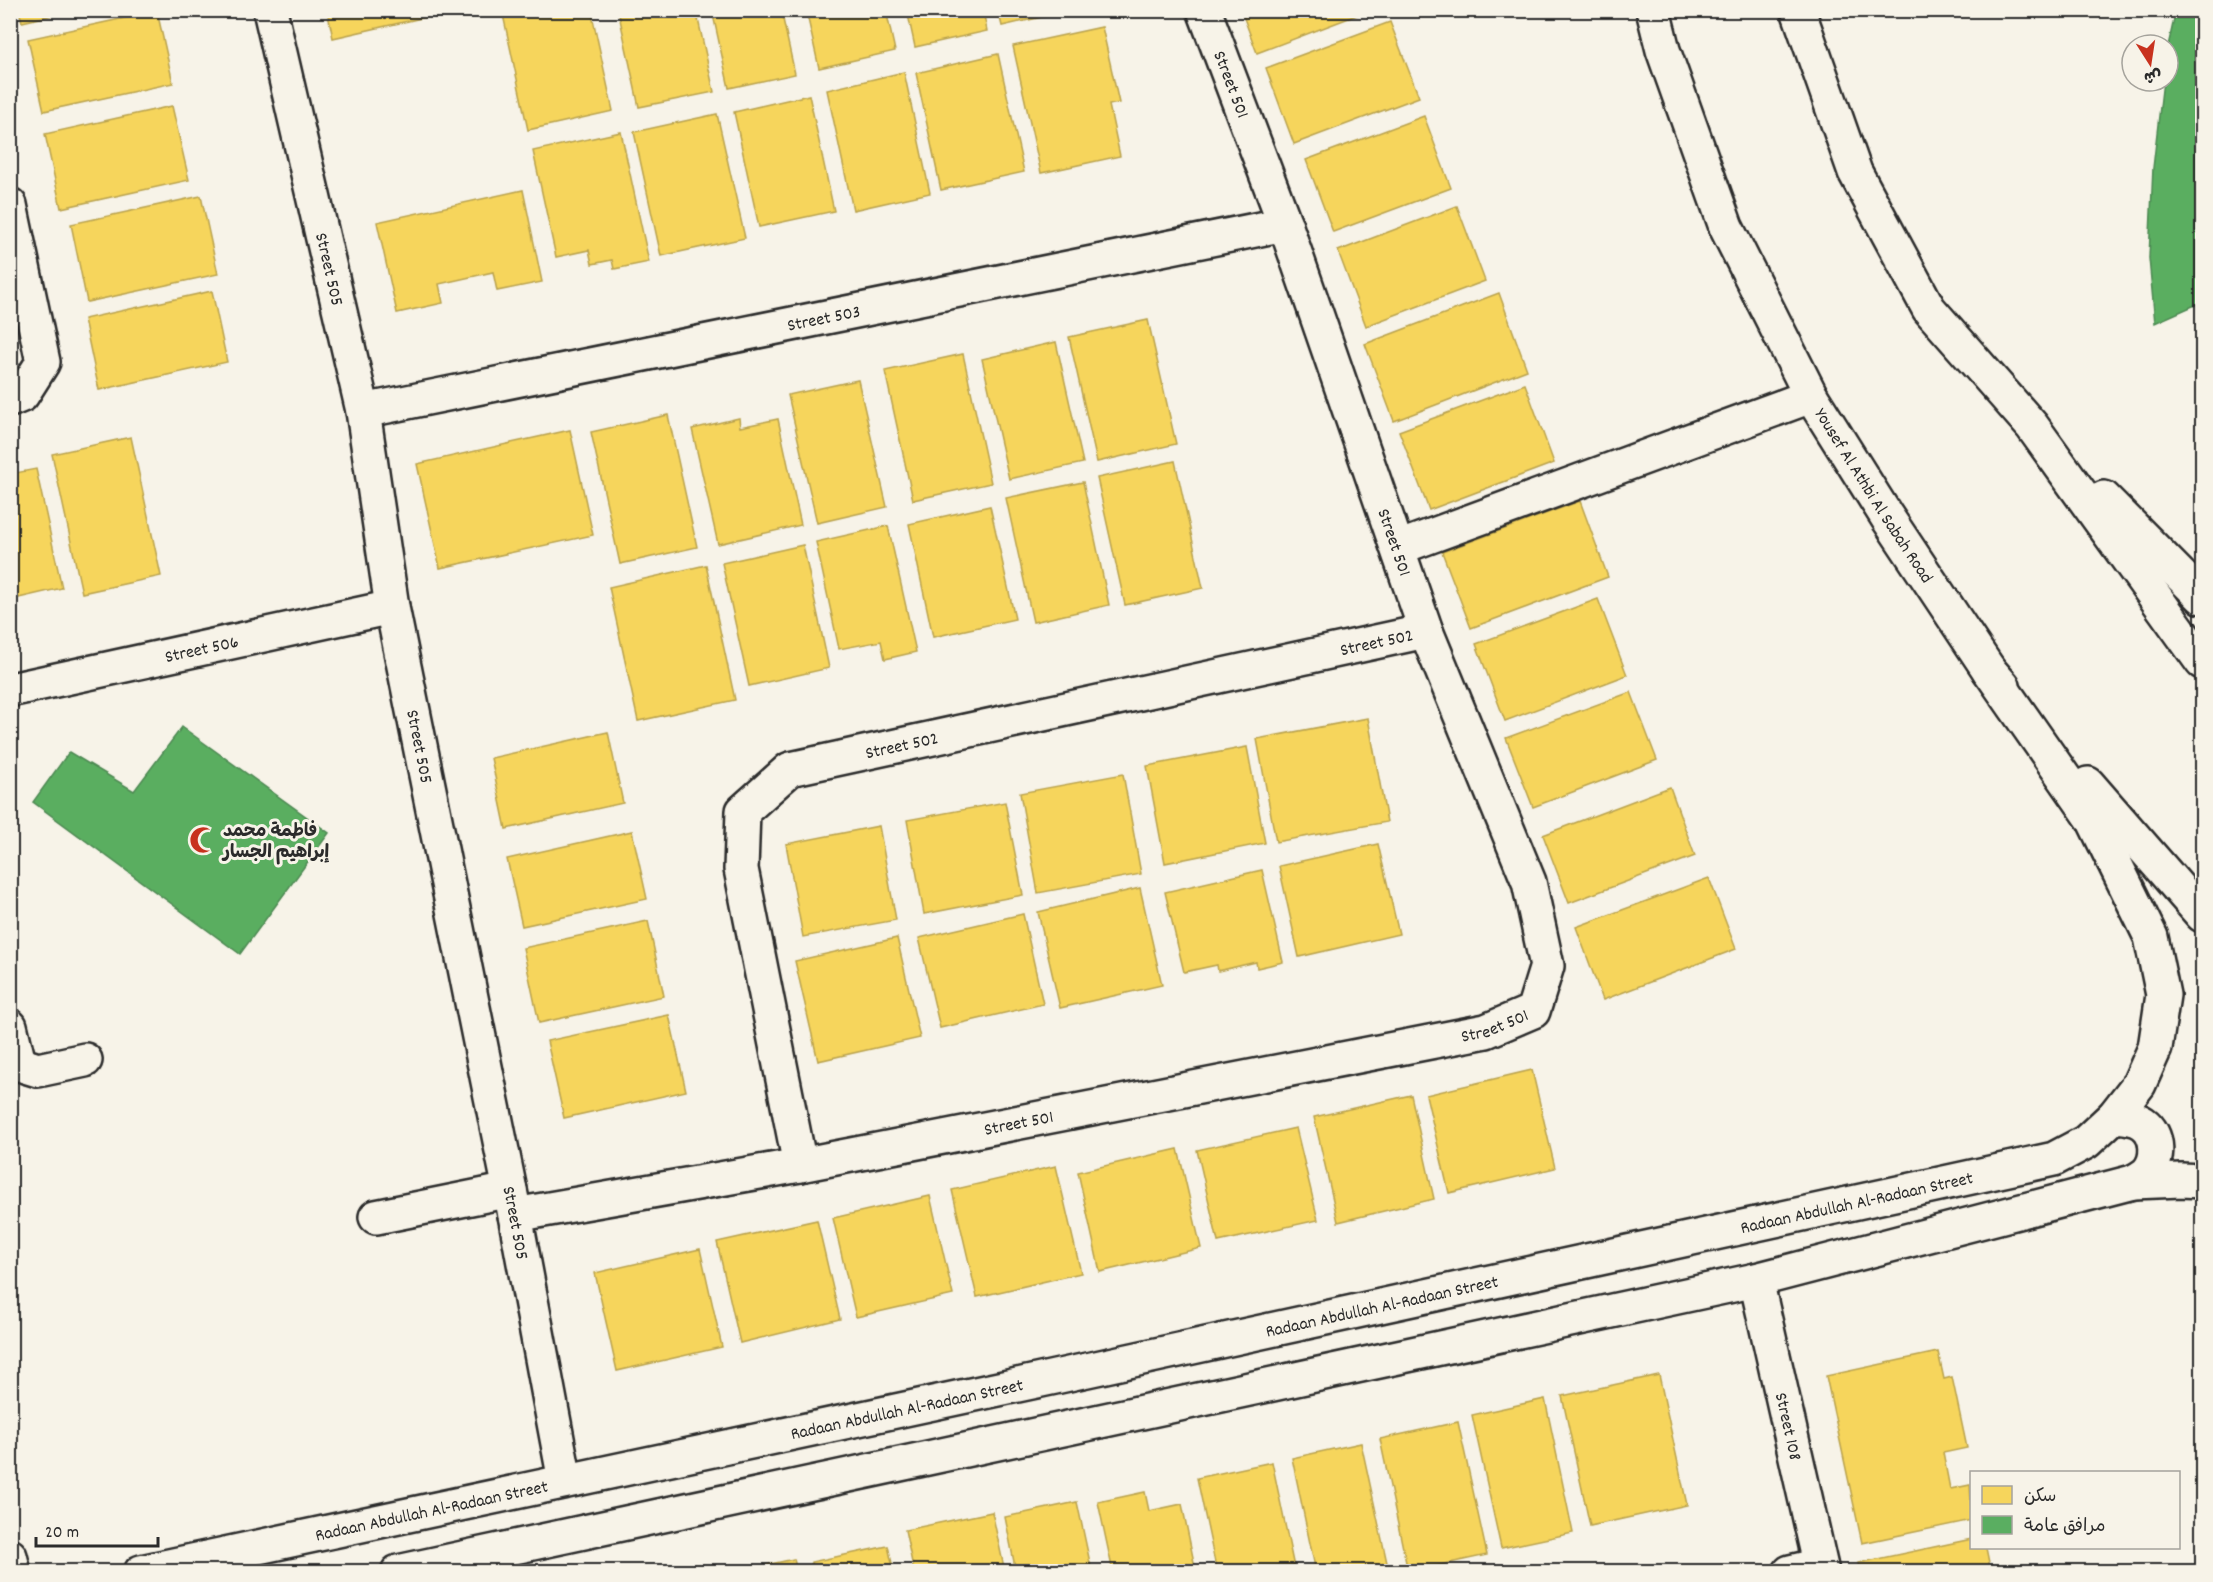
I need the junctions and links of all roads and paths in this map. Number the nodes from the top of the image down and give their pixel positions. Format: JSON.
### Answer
{"nodes":[{"id":1,"x":270,"y":10,"type":"edge"},
{"id":2,"x":1204,"y":10,"type":"edge"},
{"id":3,"x":1653,"y":10,"type":"edge"},
{"id":4,"x":1798,"y":10,"type":"edge"},
{"id":5,"x":10,"y":205,"type":"edge"},
{"id":6,"x":1285,"y":224,"type":"junction"},
{"id":7,"x":1811,"y":396,"type":"junction"},
{"id":8,"x":10,"y":400,"type":"edge"},
{"id":9,"x":363,"y":411,"type":"junction"},
{"id":10,"x":2032,"y":426,"type":"junction"},
{"id":11,"x":1398,"y":548,"type":"junction"},
{"id":12,"x":2202,"y":597,"type":"edge"},
{"id":13,"x":392,"y":607,"type":"junction"},
{"id":14,"x":1426,"y":631,"type":"junction"},
{"id":15,"x":2202,"y":662,"type":"edge"},
{"id":16,"x":1989,"y":670,"type":"junction"},
{"id":17,"x":10,"y":690,"type":"edge"},
{"id":18,"x":2202,"y":915,"type":"edge"},
{"id":19,"x":10,"y":1026,"type":"edge"},
{"id":20,"x":85,"y":1060,"type":"dead end"},
{"id":21,"x":2114,"y":1116,"type":"junction"},
{"id":22,"x":800,"y":1165,"type":"junction"},
{"id":23,"x":2202,"y":1181,"type":"edge"},
{"id":24,"x":2133,"y":1182,"type":"junction"},
{"id":25,"x":512,"y":1203,"type":"junction"},
{"id":26,"x":375,"y":1217,"type":"dead end"},
{"id":27,"x":1756,"y":1280,"type":"junction"},
{"id":28,"x":1055,"y":1377,"type":"junction"},
{"id":29,"x":1065,"y":1427,"type":"junction"},
{"id":30,"x":565,"y":1481,"type":"junction"},
{"id":31,"x":10,"y":1556,"type":"edge"},
{"id":32,"x":1811,"y":1570,"type":"edge"},
{"id":33,"x":14,"y":1572,"type":"edge"},
{"id":34,"x":141,"y":1572,"type":"edge"},
{"id":35,"x":398,"y":1572,"type":"edge"}],
"edges":[{"from":1,"to":9,"type":"street","name":"Street 505"},
{"from":2,"to":6,"type":"street","name":"Street 501"},
{"from":3,"to":7,"type":"street","name":"Yousef Al Athbi Al Sabah Road"},
{"from":4,"to":10,"type":"street"},
{"from":5,"to":8,"type":"street"},
{"from":6,"to":9,"type":"street","name":"Street 503"},
{"from":6,"to":11,"type":"street","name":"Street 501"},
{"from":7,"to":11,"type":"street"},
{"from":7,"to":16,"type":"street","name":"Yousef Al Athbi Al Sabah Road"},
{"from":9,"to":13,"type":"street","name":"Street 505"},
{"from":10,"to":12,"type":"street"},
{"from":10,"to":15,"type":"street"},
{"from":11,"to":14,"type":"street","name":"Street 501"},
{"from":13,"to":17,"type":"street","name":"Street 506"},
{"from":13,"to":25,"type":"street","name":"Street 505"},
{"from":14,"to":22,"type":"street","name":"Street 502"},
{"from":14,"to":22,"type":"street","name":"Street 501"},
{"from":16,"to":18,"type":"street","name":"Yousef Al Athbi Al Sabah Road"},
{"from":16,"to":21,"type":"street","name":"Radaan Abdullah Al-Radaan Street"},
{"from":19,"to":20,"type":"street"},
{"from":21,"to":24,"type":"street"},
{"from":21,"to":28,"type":"street","name":"Radaan Abdullah Al-Radaan Street"},
{"from":22,"to":25,"type":"street","name":"Street 501"},
{"from":23,"to":24,"type":"street"},
{"from":24,"to":27,"type":"street"},
{"from":25,"to":26,"type":"street","name":"Street 501"},
{"from":25,"to":30,"type":"street","name":"Street 505"},
{"from":27,"to":29,"type":"street"},
{"from":27,"to":32,"type":"street","name":"Street 108"},
{"from":28,"to":29,"type":"street"},
{"from":28,"to":30,"type":"street","name":"Radaan Abdullah Al-Radaan Street"},
{"from":29,"to":35,"type":"street"},
{"from":30,"to":34,"type":"street","name":"Radaan Abdullah Al-Radaan Street"},
{"from":31,"to":33,"type":"street"}]}
